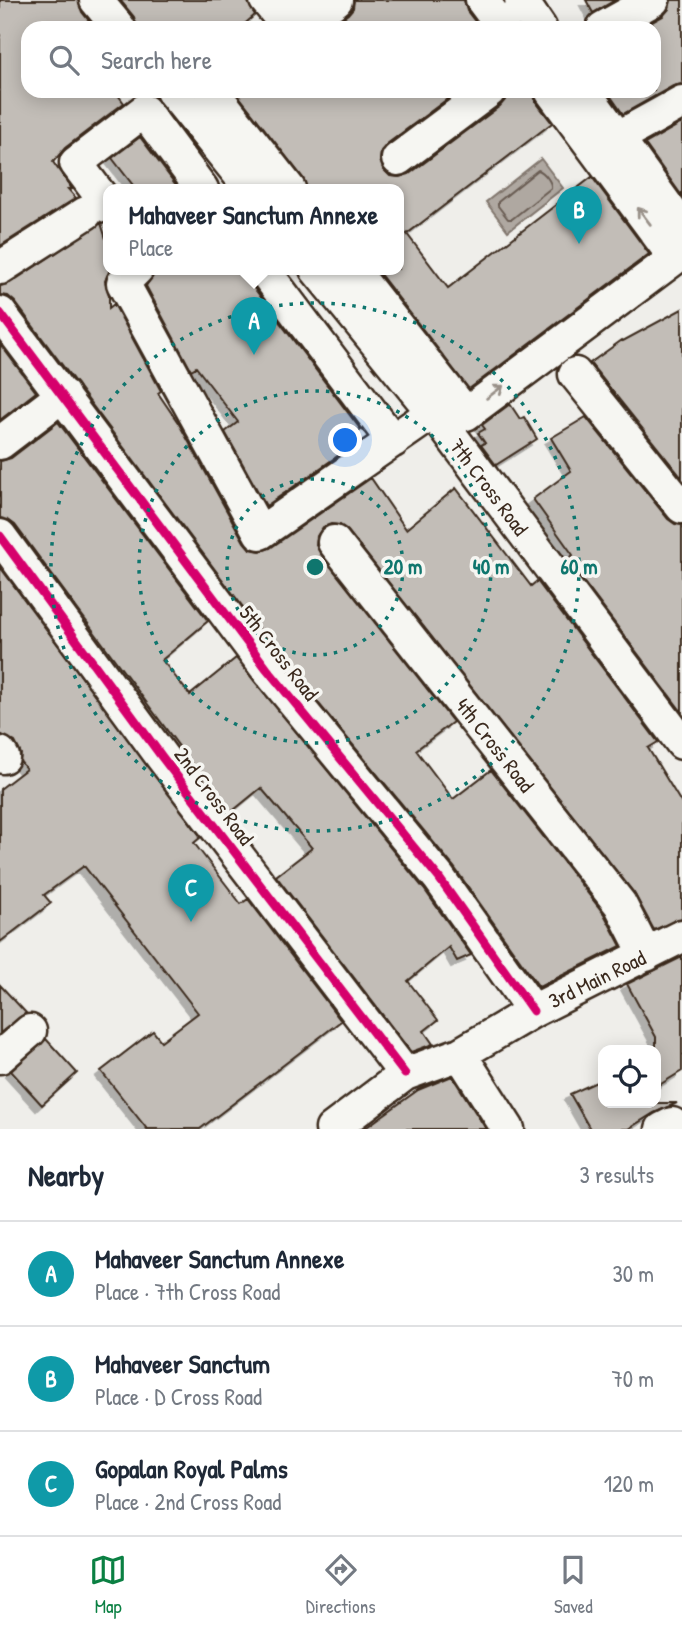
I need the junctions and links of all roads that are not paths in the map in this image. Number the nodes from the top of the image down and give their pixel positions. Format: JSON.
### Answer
{"nodes":[{"id":1,"x":96,"y":0,"type":"edge"},
{"id":2,"x":336,"y":0,"type":"edge"},
{"id":3,"x":482,"y":0,"type":"edge"},
{"id":4,"x":521,"y":0,"type":"edge"},
{"id":5,"x":653,"y":0,"type":"edge"},
{"id":6,"x":287,"y":15,"type":"edge"},
{"id":7,"x":113,"y":21,"type":"edge"},
{"id":8,"x":498,"y":21,"type":"edge"},
{"id":9,"x":535,"y":21,"type":"edge"},
{"id":10,"x":616,"y":21,"type":"edge"},
{"id":11,"x":178,"y":98,"type":"edge"},
{"id":12,"x":218,"y":98,"type":"edge"},
{"id":13,"x":480,"y":98,"type":"edge"},
{"id":14,"x":556,"y":98,"type":"edge"},
{"id":15,"x":589,"y":98,"type":"edge"},
{"id":16,"x":682,"y":102,"type":"edge"},
{"id":17,"x":617,"y":138,"type":"junction"},
{"id":18,"x":398,"y":159,"type":"dead end"},
{"id":19,"x":198,"y":184,"type":"edge"},
{"id":20,"x":247,"y":184,"type":"edge"},
{"id":21,"x":285,"y":184,"type":"edge"},
{"id":22,"x":97,"y":210,"type":"edge"},
{"id":23,"x":682,"y":227,"type":"edge"},
{"id":24,"x":0,"y":268,"type":"edge"},
{"id":25,"x":131,"y":275,"type":"edge"},
{"id":26,"x":268,"y":275,"type":"edge"},
{"id":27,"x":321,"y":275,"type":"edge"},
{"id":28,"x":356,"y":275,"type":"edge"},
{"id":29,"x":0,"y":313,"type":"edge"},
{"id":30,"x":575,"y":374,"type":"dead end"},
{"id":31,"x":63,"y":395,"type":"junction"},
{"id":32,"x":444,"y":414,"type":"junction"},
{"id":33,"x":393,"y":441,"type":"junction"},
{"id":34,"x":0,"y":443,"type":"edge"},
{"id":35,"x":682,"y":507,"type":"edge"},
{"id":36,"x":0,"y":536,"type":"edge"},
{"id":37,"x":334,"y":542,"type":"dead end"},
{"id":38,"x":682,"y":743,"type":"edge"},
{"id":39,"x":682,"y":936,"type":"edge"},
{"id":40,"x":646,"y":955,"type":"junction"},
{"id":41,"x":533,"y":1011,"type":"junction"},
{"id":42,"x":30,"y":1031,"type":"dead end"},
{"id":43,"x":460,"y":1054,"type":"junction"},
{"id":44,"x":0,"y":1057,"type":"edge"},
{"id":45,"x":405,"y":1074,"type":"junction"},
{"id":46,"x":332,"y":1129,"type":"edge"},
{"id":47,"x":508,"y":1129,"type":"edge"}],
"edges":[{"from":1,"to":7,"type":"street"},
{"from":2,"to":6,"type":"street"},
{"from":3,"to":8,"type":"street"},
{"from":4,"to":9,"type":"street"},
{"from":5,"to":10,"type":"street"},
{"from":11,"to":20,"type":"street"},
{"from":12,"to":21,"type":"street"},
{"from":13,"to":18,"type":"street"},
{"from":32,"to":14,"type":"street","one_way":true},
{"from":15,"to":17,"type":"street"},
{"from":16,"to":17,"type":"street"},
{"from":17,"to":23,"type":"street"},
{"from":19,"to":22,"type":"street"},
{"from":22,"to":24,"type":"street"},
{"from":25,"to":33,"type":"street"},
{"from":26,"to":33,"type":"street"},
{"from":27,"to":32,"type":"street","name":"7th Cross Road"},
{"from":28,"to":32,"type":"street"},
{"from":29,"to":31,"type":"street","name":"5th Cross Road"},
{"from":30,"to":35,"type":"street"},
{"from":31,"to":34,"type":"street"},
{"from":31,"to":41,"type":"street","name":"5th Cross Road"},
{"from":32,"to":33,"type":"street"},
{"from":32,"to":38,"type":"street","name":"7th Cross Road"},
{"from":36,"to":45,"type":"street","name":"2nd Cross Road"},
{"from":37,"to":40,"type":"street","name":"4th Cross Road"},
{"from":39,"to":40,"type":"street","name":"3rd Main Road"},
{"from":40,"to":41,"type":"street","name":"3rd Main Road"},
{"from":41,"to":43,"type":"street","name":"3rd Main Road"},
{"from":42,"to":44,"type":"street"},
{"from":43,"to":45,"type":"street","name":"3rd Main Road"},
{"from":43,"to":47,"type":"street"},
{"from":45,"to":46,"type":"street","name":"3rd Main Road"}]}
